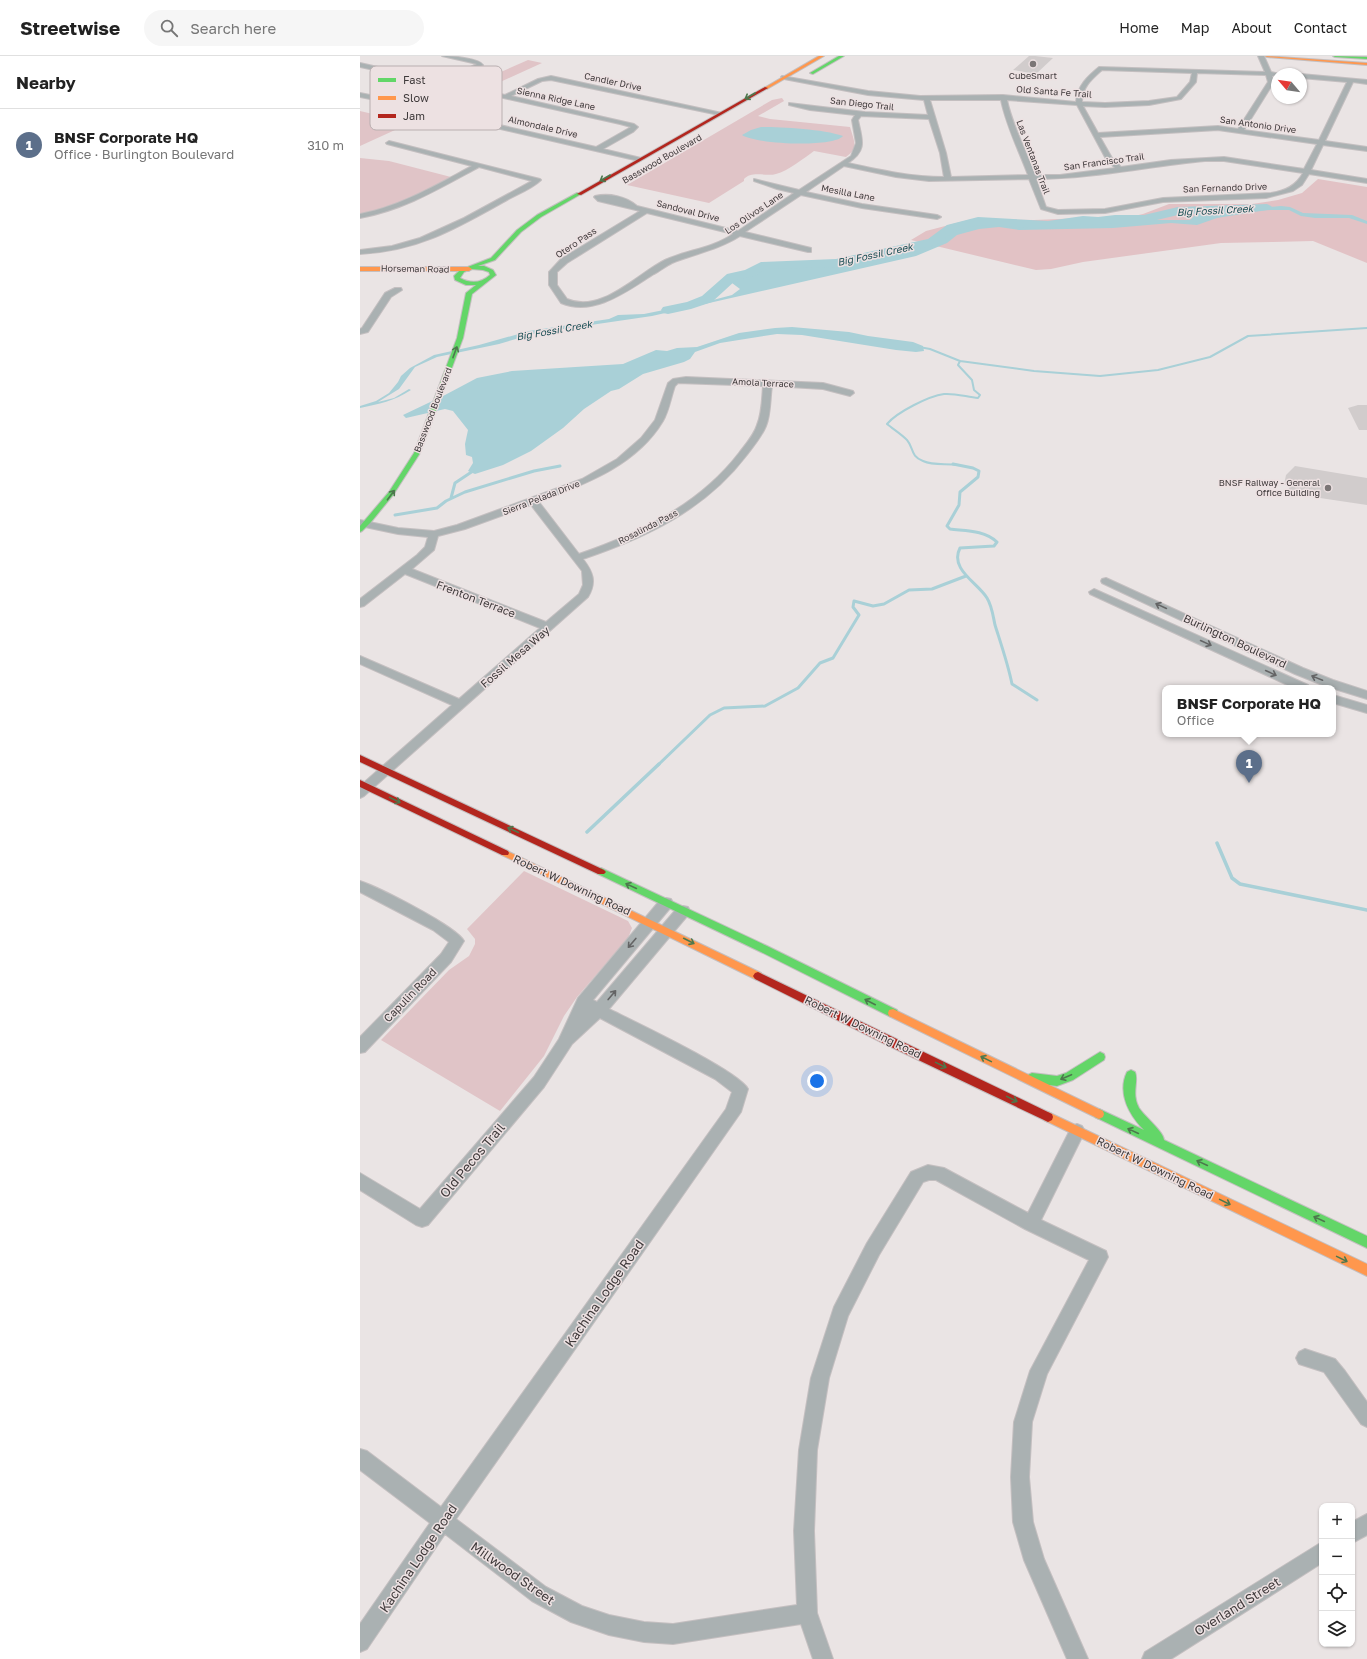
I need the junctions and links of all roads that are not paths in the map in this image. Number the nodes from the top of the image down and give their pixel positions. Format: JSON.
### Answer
{"nodes":[{"id":1,"x":445,"y":56,"type":"edge"},
{"id":2,"x":822,"y":56,"type":"edge"},
{"id":3,"x":842,"y":56,"type":"edge"},
{"id":4,"x":1261,"y":56,"type":"edge"},
{"id":5,"x":1267,"y":56,"type":"edge"},
{"id":6,"x":1335,"y":56,"type":"edge"},
{"id":7,"x":1345,"y":57,"type":"edge"},
{"id":8,"x":1367,"y":58,"type":"edge"},
{"id":9,"x":1367,"y":64,"type":"edge"},
{"id":10,"x":360,"y":65,"type":"edge"},
{"id":11,"x":478,"y":66,"type":"edge"},
{"id":12,"x":370,"y":67,"type":"edge"},
{"id":13,"x":1195,"y":71,"type":"junction"},
{"id":14,"x":788,"y":74,"type":"junction"},
{"id":15,"x":1269,"y":74,"type":"junction"},
{"id":16,"x":1307,"y":76,"type":"edge"},
{"id":17,"x":804,"y":78,"type":"junction"},
{"id":18,"x":1351,"y":80,"type":"junction"},
{"id":19,"x":1367,"y":82,"type":"edge"},
{"id":20,"x":866,"y":87,"type":"junction"},
{"id":21,"x":786,"y":88,"type":"dead end"},
{"id":22,"x":860,"y":91,"type":"junction"},
{"id":23,"x":882,"y":92,"type":"junction"},
{"id":24,"x":360,"y":95,"type":"edge"},
{"id":25,"x":502,"y":96,"type":"edge"},
{"id":26,"x":370,"y":97,"type":"edge"},
{"id":27,"x":505,"y":97,"type":"junction"},
{"id":28,"x":926,"y":98,"type":"junction"},
{"id":29,"x":1003,"y":98,"type":"junction"},
{"id":30,"x":792,"y":104,"type":"dead end"},
{"id":31,"x":1079,"y":104,"type":"junction"},
{"id":32,"x":719,"y":113,"type":"junction"},
{"id":33,"x":860,"y":114,"type":"junction"},
{"id":34,"x":932,"y":117,"type":"junction"},
{"id":35,"x":502,"y":127,"type":"edge"},
{"id":36,"x":1240,"y":131,"type":"junction"},
{"id":37,"x":1097,"y":135,"type":"junction"},
{"id":38,"x":389,"y":143,"type":"dead end"},
{"id":39,"x":1320,"y":143,"type":"junction"},
{"id":40,"x":598,"y":149,"type":"junction"},
{"id":41,"x":1367,"y":149,"type":"edge"},
{"id":42,"x":639,"y":158,"type":"junction"},
{"id":43,"x":657,"y":162,"type":"dead end"},
{"id":44,"x":843,"y":164,"type":"junction"},
{"id":45,"x":478,"y":165,"type":"junction"},
{"id":46,"x":1120,"y":168,"type":"junction"},
{"id":47,"x":1306,"y":171,"type":"junction"},
{"id":48,"x":948,"y":178,"type":"junction"},
{"id":49,"x":1032,"y":178,"type":"junction"},
{"id":50,"x":756,"y":180,"type":"dead end"},
{"id":51,"x":1367,"y":181,"type":"edge"},
{"id":52,"x":616,"y":186,"type":"dead end"},
{"id":53,"x":801,"y":192,"type":"junction"},
{"id":54,"x":594,"y":199,"type":"joint"},
{"id":55,"x":646,"y":210,"type":"junction"},
{"id":56,"x":1058,"y":212,"type":"joint"},
{"id":57,"x":360,"y":216,"type":"edge"},
{"id":58,"x":937,"y":217,"type":"dead end"},
{"id":59,"x":739,"y":233,"type":"junction"},
{"id":60,"x":808,"y":250,"type":"dead end"},
{"id":61,"x":360,"y":252,"type":"edge"},
{"id":62,"x":500,"y":267,"type":"dead end"},
{"id":63,"x":471,"y":268,"type":"junction"},
{"id":64,"x":360,"y":269,"type":"edge"},
{"id":65,"x":493,"y":275,"type":"junction"},
{"id":66,"x":360,"y":276,"type":"edge"},
{"id":67,"x":458,"y":280,"type":"junction"},
{"id":68,"x":484,"y":282,"type":"junction"},
{"id":69,"x":398,"y":290,"type":"dead end"},
{"id":70,"x":571,"y":304,"type":"joint"},
{"id":71,"x":360,"y":332,"type":"edge"},
{"id":72,"x":455,"y":339,"type":"junction"},
{"id":73,"x":676,"y":381,"type":"joint"},
{"id":74,"x":768,"y":383,"type":"junction"},
{"id":75,"x":850,"y":393,"type":"dead end"},
{"id":76,"x":423,"y":428,"type":"junction"},
{"id":77,"x":410,"y":444,"type":"dead end"},
{"id":78,"x":533,"y":501,"type":"junction"},
{"id":79,"x":362,"y":526,"type":"edge"},
{"id":80,"x":434,"y":534,"type":"junction"},
{"id":81,"x":577,"y":558,"type":"junction"},
{"id":82,"x":404,"y":570,"type":"junction"},
{"id":83,"x":1106,"y":581,"type":"dead end"},
{"id":84,"x":1094,"y":592,"type":"dead end"},
{"id":85,"x":360,"y":604,"type":"edge"},
{"id":86,"x":1176,"y":613,"type":"junction"},
{"id":87,"x":1163,"y":623,"type":"junction"},
{"id":88,"x":548,"y":627,"type":"junction"},
{"id":89,"x":1246,"y":647,"type":"junction"},
{"id":90,"x":1238,"y":658,"type":"junction"},
{"id":91,"x":360,"y":660,"type":"edge"},
{"id":92,"x":1297,"y":685,"type":"edge"},
{"id":93,"x":1335,"y":685,"type":"edge"},
{"id":94,"x":1336,"y":685,"type":"edge"},
{"id":95,"x":1367,"y":695,"type":"edge"},
{"id":96,"x":1336,"y":700,"type":"edge"},
{"id":97,"x":460,"y":704,"type":"junction"},
{"id":98,"x":1367,"y":709,"type":"edge"},
{"id":99,"x":360,"y":758,"type":"edge"},
{"id":100,"x":386,"y":770,"type":"junction"},
{"id":101,"x":362,"y":787,"type":"edge"},
{"id":102,"x":360,"y":886,"type":"edge"},
{"id":103,"x":666,"y":903,"type":"junction"},
{"id":104,"x":683,"y":911,"type":"junction"},
{"id":105,"x":650,"y":922,"type":"junction"},
{"id":106,"x":668,"y":930,"type":"junction"},
{"id":107,"x":583,"y":1002,"type":"junction"},
{"id":108,"x":598,"y":1011,"type":"junction"},
{"id":109,"x":565,"y":1043,"type":"junction"},
{"id":110,"x":360,"y":1047,"type":"edge"},
{"id":111,"x":1100,"y":1057,"type":"dead end"},
{"id":112,"x":1131,"y":1075,"type":"dead end"},
{"id":113,"x":1021,"y":1077,"type":"junction"},
{"id":114,"x":1077,"y":1131,"type":"junction"},
{"id":115,"x":1168,"y":1148,"type":"junction"},
{"id":116,"x":360,"y":1181,"type":"edge"},
{"id":117,"x":1031,"y":1223,"type":"junction"},
{"id":118,"x":1367,"y":1242,"type":"edge"},
{"id":119,"x":1367,"y":1270,"type":"edge"},
{"id":120,"x":1305,"y":1358,"type":"dead end"},
{"id":121,"x":1367,"y":1418,"type":"edge"},
{"id":122,"x":360,"y":1458,"type":"edge"},
{"id":123,"x":442,"y":1522,"type":"junction"},
{"id":124,"x":1367,"y":1524,"type":"edge"},
{"id":125,"x":1355,"y":1532,"type":"edge"},
{"id":126,"x":1319,"y":1554,"type":"edge"},
{"id":127,"x":807,"y":1613,"type":"junction"},
{"id":128,"x":360,"y":1642,"type":"edge"},
{"id":129,"x":823,"y":1659,"type":"edge"},
{"id":130,"x":1078,"y":1659,"type":"edge"},
{"id":131,"x":1152,"y":1659,"type":"edge"}],
"edges":[{"from":1,"to":11,"type":"street"},
{"from":2,"to":14,"type":"main road","name":"Basswood Boulevard"},
{"from":3,"to":17,"type":"main road"},
{"from":4,"to":15,"type":"street"},
{"from":5,"to":9,"type":"main road"},
{"from":6,"to":7,"type":"main road"},
{"from":7,"to":8,"type":"main road"},
{"from":10,"to":12,"type":"street","name":"Sienna Ridge Lane"},
{"from":13,"to":15,"type":"street"},
{"from":13,"to":31,"type":"street","name":"Old Santa Fe Trail"},
{"from":13,"to":31,"type":"street"},
{"from":14,"to":17,"type":"street","name":"Old Santa Fe Trail"},
{"from":14,"to":17,"type":"street","name":"Old Santa Fe Trail"},
{"from":14,"to":32,"type":"main road","name":"Basswood Boulevard","one_way":true},
{"from":15,"to":36,"type":"street"},
{"from":16,"to":18,"type":"street"},
{"from":17,"to":20,"type":"street","name":"Old Santa Fe Trail"},
{"from":17,"to":21,"type":"main road"},
{"from":17,"to":22,"type":"street","name":"Old Santa Fe Trail"},
{"from":18,"to":19,"type":"street"},
{"from":18,"to":39,"type":"street","name":"San Fernando Drive"},
{"from":20,"to":22,"type":"street"},
{"from":20,"to":23,"type":"street","name":"Old Santa Fe Trail"},
{"from":22,"to":23,"type":"street","name":"Old Santa Fe Trail"},
{"from":23,"to":28,"type":"street","name":"Old Santa Fe Trail"},
{"from":24,"to":26,"type":"street"},
{"from":25,"to":27,"type":"street","name":"Sienna Ridge Lane"},
{"from":27,"to":32,"type":"street","name":"Candler Drive"},
{"from":27,"to":40,"type":"street","name":"Sienna Ridge Lane"},
{"from":28,"to":29,"type":"street","name":"Old Santa Fe Trail"},
{"from":28,"to":34,"type":"street"},
{"from":29,"to":31,"type":"street","name":"Old Santa Fe Trail"},
{"from":29,"to":49,"type":"street","name":"Las Ventanas Trail"},
{"from":30,"to":33,"type":"street","name":"San Diego Trail"},
{"from":31,"to":37,"type":"street"},
{"from":32,"to":42,"type":"main road","name":"Basswood Boulevard"},
{"from":33,"to":34,"type":"street","name":"San Diego Trail"},
{"from":33,"to":44,"type":"street","name":"Los Olivos Lane"},
{"from":34,"to":48,"type":"street"},
{"from":35,"to":40,"type":"street","name":"Almondale Drive"},
{"from":36,"to":37,"type":"street","name":"San Antonio Drive"},
{"from":36,"to":39,"type":"street","name":"San Antonio Drive"},
{"from":37,"to":46,"type":"street"},
{"from":38,"to":45,"type":"street"},
{"from":39,"to":41,"type":"street","name":"San Antonio Drive"},
{"from":39,"to":47,"type":"street","name":"San Fernando Drive"},
{"from":40,"to":42,"type":"street","name":"Almondale Drive"},
{"from":42,"to":43,"type":"main road"},
{"from":42,"to":63,"type":"main road","name":"Basswood Boulevard","one_way":true},
{"from":44,"to":48,"type":"street","name":"San Francisco Trail"},
{"from":44,"to":53,"type":"street","name":"Los Olivos Lane"},
{"from":45,"to":57,"type":"street"},
{"from":45,"to":61,"type":"street"},
{"from":46,"to":47,"type":"street","name":"San Francisco Trail"},
{"from":46,"to":49,"type":"street","name":"San Francisco Trail"},
{"from":47,"to":51,"type":"street","name":"San Francisco Trail"},
{"from":47,"to":56,"type":"street","name":"San Fernando Drive"},
{"from":48,"to":49,"type":"street","name":"San Francisco Trail"},
{"from":49,"to":56,"type":"street","name":"Las Ventanas Trail"},
{"from":50,"to":53,"type":"street","name":"Mesilla Lane"},
{"from":52,"to":54,"type":"main road","name":"Basswood Boulevard"},
{"from":53,"to":58,"type":"street","name":"Mesilla Lane"},
{"from":53,"to":59,"type":"street","name":"Los Olivos Lane"},
{"from":54,"to":55,"type":"street","name":"Sandoval Drive"},
{"from":55,"to":59,"type":"street","name":"Sandoval Drive"},
{"from":55,"to":70,"type":"street","name":"Otero Pass"},
{"from":59,"to":60,"type":"street","name":"Sandoval Drive"},
{"from":59,"to":70,"type":"street","name":"Los Olivos Lane"},
{"from":62,"to":65,"type":"main road"},
{"from":63,"to":64,"type":"main road","name":"Horseman Road"},
{"from":63,"to":65,"type":"main road"},
{"from":63,"to":67,"type":"main road"},
{"from":65,"to":68,"type":"main road","name":"Basswood Boulevard"},
{"from":66,"to":67,"type":"main road","name":"Horseman Road"},
{"from":67,"to":68,"type":"main road","name":"Horseman Road"},
{"from":67,"to":72,"type":"main road","name":"Basswood Boulevard"},
{"from":68,"to":72,"type":"main road","name":"Basswood Boulevard"},
{"from":69,"to":71,"type":"street"},
{"from":72,"to":76,"type":"main road","name":"Basswood Boulevard"},
{"from":73,"to":74,"type":"street","name":"Amola Terrace"},
{"from":73,"to":78,"type":"street","name":"Sierra Pelada Drive"},
{"from":74,"to":75,"type":"street","name":"Amola Terrace"},
{"from":74,"to":81,"type":"street","name":"Rosalinda Pass"},
{"from":76,"to":77,"type":"main road","name":"Basswood Boulevard"},
{"from":79,"to":76,"type":"main road","name":"Basswood Boulevard","one_way":true},
{"from":78,"to":80,"type":"street","name":"Sierra Pelada Drive"},
{"from":78,"to":81,"type":"street","name":"Fossil Mesa Way"},
{"from":79,"to":80,"type":"street","name":"Sierra Pelada Drive"},
{"from":80,"to":82,"type":"street"},
{"from":81,"to":88,"type":"street","name":"Fossil Mesa Way"},
{"from":82,"to":85,"type":"street"},
{"from":82,"to":88,"type":"street","name":"Frenton Terrace"},
{"from":86,"to":83,"type":"street","name":"Burlington Boulevard","one_way":true},
{"from":84,"to":87,"type":"street","name":"Burlington Boulevard"},
{"from":86,"to":87,"type":"street"},
{"from":86,"to":89,"type":"street","name":"Burlington Boulevard"},
{"from":87,"to":90,"type":"street","name":"Burlington Boulevard","one_way":true},
{"from":88,"to":97,"type":"street","name":"Fossil Mesa Way"},
{"from":89,"to":90,"type":"street"},
{"from":93,"to":89,"type":"street","name":"Burlington Boulevard","one_way":true},
{"from":90,"to":92,"type":"street","name":"Burlington Boulevard","one_way":true},
{"from":91,"to":97,"type":"street"},
{"from":95,"to":94,"type":"street","name":"Burlington Boulevard","one_way":true},
{"from":96,"to":98,"type":"street"},
{"from":97,"to":100,"type":"street","name":"Fossil Mesa Way"},
{"from":99,"to":100,"type":"main road"},
{"from":100,"to":101,"type":"street","name":"Fossil Mesa Way"},
{"from":103,"to":100,"type":"main road","one_way":true},
{"from":101,"to":105,"type":"main road","name":"Robert W Downing Road","one_way":true},
{"from":102,"to":110,"type":"street","name":"Capulin Road"},
{"from":103,"to":104,"type":"main road"},
{"from":103,"to":105,"type":"street","name":"Old Pecos Trail"},
{"from":104,"to":106,"type":"street","name":"Old Pecos Trail"},
{"from":113,"to":104,"type":"main road","one_way":true},
{"from":105,"to":106,"type":"main road","name":"Robert W Downing Road"},
{"from":105,"to":107,"type":"street","name":"Old Pecos Trail","one_way":true},
{"from":108,"to":106,"type":"street","name":"Old Pecos Trail","one_way":true},
{"from":106,"to":114,"type":"main road","name":"Robert W Downing Road","one_way":true},
{"from":107,"to":108,"type":"street","name":"Kachina Lodge Road"},
{"from":107,"to":109,"type":"street","name":"Old Pecos Trail"},
{"from":108,"to":109,"type":"street","name":"Old Pecos Trail"},
{"from":108,"to":123,"type":"street","name":"Kachina Lodge Road"},
{"from":109,"to":116,"type":"street","name":"Old Pecos Trail"},
{"from":111,"to":113,"type":"main road","one_way":true},
{"from":112,"to":115,"type":"main road"},
{"from":115,"to":113,"type":"main road","one_way":true},
{"from":114,"to":117,"type":"street"},
{"from":114,"to":119,"type":"main road","name":"Robert W Downing Road","one_way":true},
{"from":118,"to":115,"type":"main road","one_way":true},
{"from":117,"to":127,"type":"street"},
{"from":117,"to":130,"type":"street"},
{"from":120,"to":121,"type":"street"},
{"from":122,"to":123,"type":"street","name":"Millwood Street"},
{"from":123,"to":127,"type":"street","name":"Millwood Street"},
{"from":123,"to":128,"type":"street","name":"Kachina Lodge Road"},
{"from":124,"to":125,"type":"street"},
{"from":126,"to":131,"type":"street","name":"Overland Street"},
{"from":127,"to":129,"type":"street"}]}
